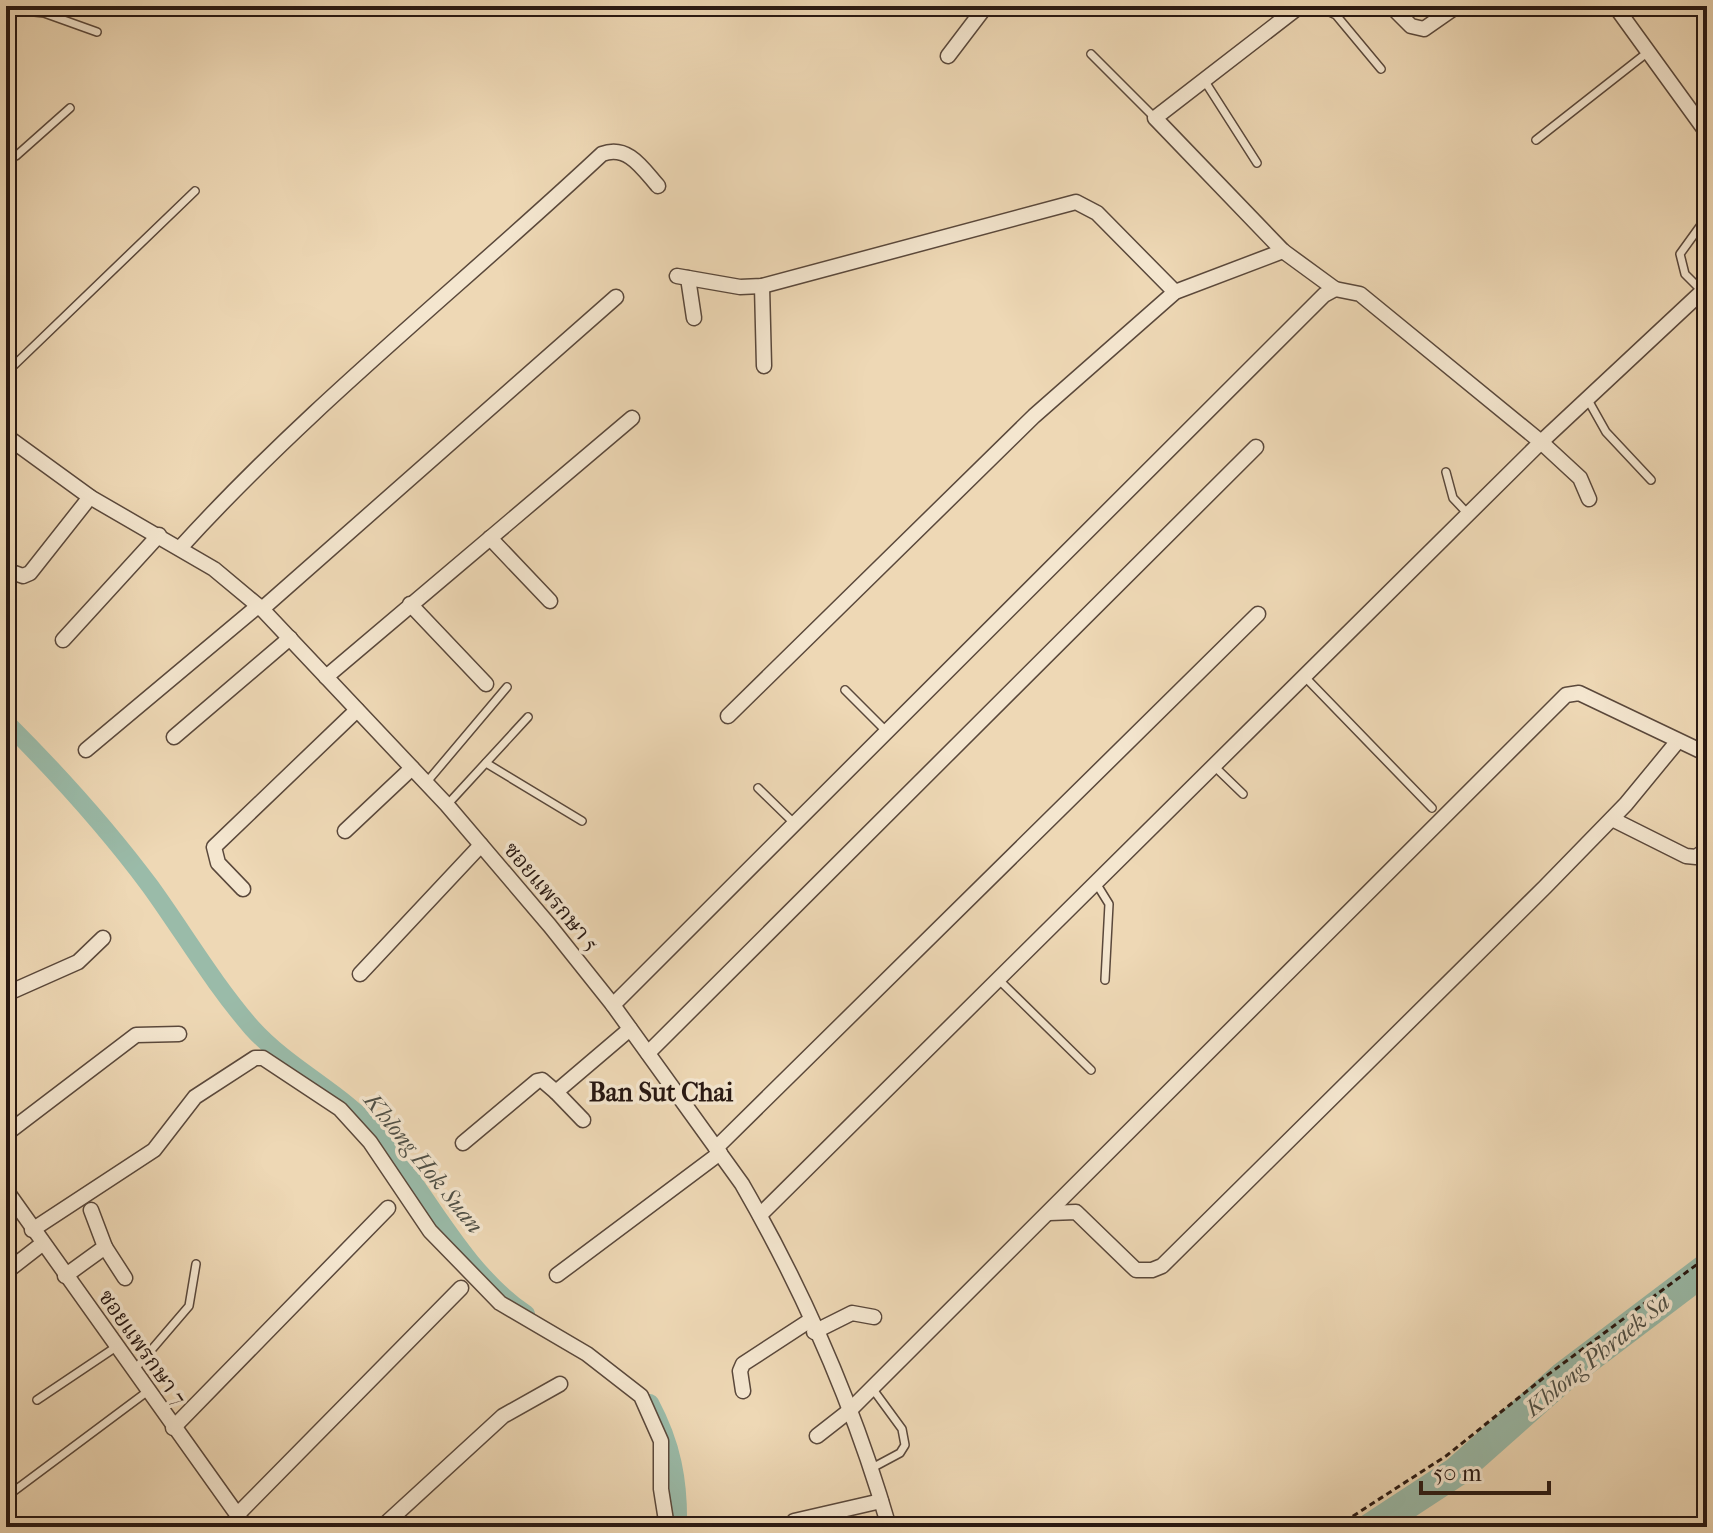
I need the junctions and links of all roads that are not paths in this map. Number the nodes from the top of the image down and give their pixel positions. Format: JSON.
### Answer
{"nodes":[{"id":1,"x":986,"y":6,"type":"edge"},
{"id":2,"x":1300,"y":6,"type":"edge"},
{"id":3,"x":1317,"y":6,"type":"edge"},
{"id":4,"x":1391,"y":6,"type":"edge"},
{"id":5,"x":1457,"y":6,"type":"edge"},
{"id":6,"x":1615,"y":6,"type":"edge"},
{"id":7,"x":6,"y":9,"type":"edge"},
{"id":8,"x":97,"y":32,"type":"dead end"},
{"id":9,"x":1648,"y":52,"type":"junction"},
{"id":10,"x":1091,"y":54,"type":"dead end"},
{"id":11,"x":948,"y":56,"type":"dead end"},
{"id":12,"x":1381,"y":69,"type":"dead end"},
{"id":13,"x":1204,"y":79,"type":"junction"},
{"id":14,"x":70,"y":108,"type":"dead end"},
{"id":15,"x":1155,"y":118,"type":"junction"},
{"id":16,"x":1707,"y":133,"type":"edge"},
{"id":17,"x":1536,"y":140,"type":"dead end"},
{"id":18,"x":6,"y":157,"type":"edge"},
{"id":19,"x":1257,"y":163,"type":"dead end"},
{"id":20,"x":658,"y":186,"type":"dead end"},
{"id":21,"x":195,"y":191,"type":"dead end"},
{"id":22,"x":1706,"y":218,"type":"edge"},
{"id":23,"x":1283,"y":251,"type":"junction"},
{"id":24,"x":1335,"y":289,"type":"junction"},
{"id":25,"x":1705,"y":289,"type":"edge"},
{"id":26,"x":1175,"y":292,"type":"junction"},
{"id":27,"x":763,"y":293,"type":"junction"},
{"id":28,"x":616,"y":297,"type":"dead end"},
{"id":29,"x":694,"y":318,"type":"dead end"},
{"id":30,"x":764,"y":366,"type":"dead end"},
{"id":31,"x":6,"y":373,"type":"edge"},
{"id":32,"x":1587,"y":398,"type":"junction"},
{"id":33,"x":632,"y":418,"type":"dead end"},
{"id":34,"x":6,"y":436,"type":"edge"},
{"id":35,"x":1541,"y":442,"type":"junction"},
{"id":36,"x":1256,"y":447,"type":"dead end"},
{"id":37,"x":1446,"y":472,"type":"dead end"},
{"id":38,"x":1651,"y":480,"type":"dead end"},
{"id":39,"x":90,"y":497,"type":"junction"},
{"id":40,"x":1589,"y":499,"type":"dead end"},
{"id":41,"x":1468,"y":514,"type":"junction"},
{"id":42,"x":159,"y":535,"type":"junction"},
{"id":43,"x":490,"y":538,"type":"junction"},
{"id":44,"x":180,"y":548,"type":"junction"},
{"id":45,"x":6,"y":570,"type":"edge"},
{"id":46,"x":550,"y":601,"type":"dead end"},
{"id":47,"x":410,"y":604,"type":"junction"},
{"id":48,"x":260,"y":608,"type":"junction"},
{"id":49,"x":1258,"y":614,"type":"dead end"},
{"id":50,"x":290,"y":638,"type":"junction"},
{"id":51,"x":63,"y":640,"type":"dead end"},
{"id":52,"x":1304,"y":676,"type":"junction"},
{"id":53,"x":326,"y":677,"type":"junction"},
{"id":54,"x":486,"y":684,"type":"dead end"},
{"id":55,"x":507,"y":687,"type":"dead end"},
{"id":56,"x":845,"y":690,"type":"dead end"},
{"id":57,"x":357,"y":710,"type":"junction"},
{"id":58,"x":728,"y":716,"type":"dead end"},
{"id":59,"x":528,"y":717,"type":"dead end"},
{"id":60,"x":887,"y":732,"type":"junction"},
{"id":61,"x":174,"y":737,"type":"dead end"},
{"id":62,"x":1677,"y":742,"type":"junction"},
{"id":63,"x":86,"y":750,"type":"dead end"},
{"id":64,"x":1707,"y":754,"type":"edge"},
{"id":65,"x":486,"y":763,"type":"junction"},
{"id":66,"x":1214,"y":766,"type":"junction"},
{"id":67,"x":412,"y":768,"type":"junction"},
{"id":68,"x":426,"y":783,"type":"junction"},
{"id":69,"x":758,"y":788,"type":"dead end"},
{"id":70,"x":1243,"y":794,"type":"dead end"},
{"id":71,"x":447,"y":805,"type":"junction"},
{"id":72,"x":1432,"y":808,"type":"dead end"},
{"id":73,"x":1612,"y":819,"type":"junction"},
{"id":74,"x":582,"y":821,"type":"dead end"},
{"id":75,"x":795,"y":824,"type":"junction"},
{"id":76,"x":345,"y":831,"type":"dead end"},
{"id":77,"x":481,"y":845,"type":"junction"},
{"id":78,"x":1707,"y":849,"type":"edge"},
{"id":79,"x":1096,"y":883,"type":"junction"},
{"id":80,"x":243,"y":889,"type":"dead end"},
{"id":81,"x":103,"y":938,"type":"dead end"},
{"id":82,"x":360,"y":974,"type":"dead end"},
{"id":83,"x":998,"y":979,"type":"junction"},
{"id":84,"x":1105,"y":980,"type":"dead end"},
{"id":85,"x":6,"y":994,"type":"edge"},
{"id":86,"x":613,"y":1005,"type":"junction"},
{"id":87,"x":630,"y":1029,"type":"junction"},
{"id":88,"x":179,"y":1034,"type":"dead end"},
{"id":89,"x":648,"y":1053,"type":"junction"},
{"id":90,"x":1091,"y":1070,"type":"dead end"},
{"id":91,"x":556,"y":1092,"type":"junction"},
{"id":92,"x":583,"y":1120,"type":"dead end"},
{"id":93,"x":6,"y":1134,"type":"edge"},
{"id":94,"x":463,"y":1143,"type":"dead end"},
{"id":95,"x":718,"y":1151,"type":"junction"},
{"id":96,"x":6,"y":1190,"type":"edge"},
{"id":97,"x":388,"y":1208,"type":"dead end"},
{"id":98,"x":91,"y":1210,"type":"dead end"},
{"id":99,"x":1048,"y":1213,"type":"junction"},
{"id":100,"x":760,"y":1215,"type":"junction"},
{"id":101,"x":32,"y":1230,"type":"junction"},
{"id":102,"x":42,"y":1244,"type":"junction"},
{"id":103,"x":105,"y":1247,"type":"junction"},
{"id":104,"x":196,"y":1264,"type":"dead end"},
{"id":105,"x":6,"y":1272,"type":"edge"},
{"id":106,"x":557,"y":1275,"type":"dead end"},
{"id":107,"x":65,"y":1276,"type":"junction"},
{"id":108,"x":125,"y":1278,"type":"dead end"},
{"id":109,"x":461,"y":1288,"type":"dead end"},
{"id":110,"x":874,"y":1317,"type":"dead end"},
{"id":111,"x":812,"y":1326,"type":"junction"},
{"id":112,"x":116,"y":1347,"type":"junction"},
{"id":113,"x":133,"y":1370,"type":"junction"},
{"id":114,"x":560,"y":1384,"type":"dead end"},
{"id":115,"x":872,"y":1388,"type":"junction"},
{"id":116,"x":148,"y":1391,"type":"junction"},
{"id":117,"x":743,"y":1391,"type":"dead end"},
{"id":118,"x":37,"y":1400,"type":"dead end"},
{"id":119,"x":849,"y":1411,"type":"junction"},
{"id":120,"x":173,"y":1428,"type":"junction"},
{"id":121,"x":817,"y":1436,"type":"dead end"},
{"id":122,"x":872,"y":1468,"type":"junction"},
{"id":123,"x":6,"y":1497,"type":"edge"},
{"id":124,"x":881,"y":1501,"type":"junction"},
{"id":125,"x":242,"y":1521,"type":"edge"},
{"id":126,"x":794,"y":1521,"type":"dead end"},
{"id":127,"x":382,"y":1527,"type":"edge"},
{"id":128,"x":667,"y":1527,"type":"edge"},
{"id":129,"x":889,"y":1527,"type":"edge"}],
"edges":[{"from":1,"to":11,"type":"street"},
{"from":2,"to":13,"type":"street"},
{"from":3,"to":12,"type":"lane"},
{"from":4,"to":5,"type":"street"},
{"from":6,"to":9,"type":"street"},
{"from":7,"to":8,"type":"lane"},
{"from":9,"to":16,"type":"street"},
{"from":9,"to":17,"type":"lane"},
{"from":10,"to":15,"type":"lane"},
{"from":13,"to":15,"type":"street"},
{"from":13,"to":19,"type":"lane"},
{"from":14,"to":18,"type":"lane"},
{"from":15,"to":23,"type":"street"},
{"from":20,"to":44,"type":"street"},
{"from":21,"to":31,"type":"lane"},
{"from":22,"to":25,"type":"lane"},
{"from":23,"to":24,"type":"street"},
{"from":23,"to":26,"type":"street"},
{"from":24,"to":35,"type":"street"},
{"from":24,"to":60,"type":"street"},
{"from":25,"to":32,"type":"street"},
{"from":26,"to":27,"type":"street"},
{"from":26,"to":58,"type":"street"},
{"from":27,"to":29,"type":"street"},
{"from":27,"to":30,"type":"street"},
{"from":28,"to":48,"type":"street"},
{"from":32,"to":35,"type":"street"},
{"from":32,"to":38,"type":"lane"},
{"from":33,"to":43,"type":"street"},
{"from":34,"to":39,"type":"street","name":"ซอยแพรกษา 5"},
{"from":35,"to":40,"type":"street"},
{"from":35,"to":41,"type":"street"},
{"from":36,"to":89,"type":"street"},
{"from":37,"to":41,"type":"lane"},
{"from":39,"to":42,"type":"street","name":"ซอยแพรกษา 5"},
{"from":39,"to":45,"type":"street"},
{"from":41,"to":52,"type":"street"},
{"from":42,"to":44,"type":"street","name":"ซอยแพรกษา 5"},
{"from":42,"to":51,"type":"street"},
{"from":43,"to":46,"type":"street"},
{"from":43,"to":47,"type":"street"},
{"from":44,"to":48,"type":"street","name":"ซอยแพรกษา 5"},
{"from":47,"to":53,"type":"street"},
{"from":47,"to":54,"type":"street"},
{"from":48,"to":50,"type":"street","name":"ซอยแพรกษา 5"},
{"from":48,"to":63,"type":"street"},
{"from":49,"to":95,"type":"street"},
{"from":50,"to":53,"type":"street","name":"ซอยแพรกษา 5"},
{"from":50,"to":61,"type":"street"},
{"from":52,"to":66,"type":"street"},
{"from":52,"to":72,"type":"lane"},
{"from":53,"to":57,"type":"street","name":"ซอยแพรกษา 5"},
{"from":55,"to":68,"type":"lane"},
{"from":56,"to":60,"type":"lane"},
{"from":57,"to":67,"type":"street","name":"ซอยแพรกษา 5"},
{"from":57,"to":80,"type":"street"},
{"from":59,"to":65,"type":"lane"},
{"from":60,"to":75,"type":"street"},
{"from":62,"to":64,"type":"street"},
{"from":62,"to":73,"type":"street"},
{"from":62,"to":99,"type":"street"},
{"from":65,"to":71,"type":"lane"},
{"from":65,"to":74,"type":"lane"},
{"from":66,"to":70,"type":"lane"},
{"from":66,"to":79,"type":"street"},
{"from":67,"to":68,"type":"street","name":"ซอยแพรกษา 5"},
{"from":67,"to":76,"type":"street"},
{"from":68,"to":71,"type":"street","name":"ซอยแพรกษา 5"},
{"from":69,"to":75,"type":"lane"},
{"from":71,"to":77,"type":"street","name":"ซอยแพรกษา 5"},
{"from":73,"to":78,"type":"street"},
{"from":73,"to":99,"type":"street"},
{"from":75,"to":86,"type":"street"},
{"from":77,"to":82,"type":"street"},
{"from":77,"to":86,"type":"street","name":"ซอยแพรกษา 5"},
{"from":79,"to":83,"type":"street"},
{"from":79,"to":84,"type":"lane"},
{"from":81,"to":85,"type":"street"},
{"from":83,"to":90,"type":"lane"},
{"from":83,"to":100,"type":"street"},
{"from":86,"to":87,"type":"street","name":"ซอยแพรกษา 5"},
{"from":87,"to":89,"type":"street","name":"ซอยแพรกษา 5"},
{"from":87,"to":91,"type":"street"},
{"from":88,"to":93,"type":"street"},
{"from":89,"to":95,"type":"street","name":"ซอยแพรกษา 5"},
{"from":91,"to":92,"type":"street"},
{"from":91,"to":94,"type":"street"},
{"from":95,"to":100,"type":"street","name":"ซอยแพรกษา 5"},
{"from":95,"to":106,"type":"street"},
{"from":96,"to":101,"type":"street","name":"ซอยแพรกษา 7"},
{"from":97,"to":120,"type":"street"},
{"from":98,"to":103,"type":"street"},
{"from":99,"to":115,"type":"street"},
{"from":100,"to":111,"type":"street","name":"ซอยแพรกษา 5"},
{"from":101,"to":102,"type":"street","name":"ซอยแพรกษา 7"},
{"from":101,"to":128,"type":"street"},
{"from":102,"to":105,"type":"street"},
{"from":102,"to":107,"type":"street","name":"ซอยแพรกษา 7"},
{"from":103,"to":107,"type":"street"},
{"from":103,"to":108,"type":"street"},
{"from":104,"to":113,"type":"lane"},
{"from":107,"to":112,"type":"street","name":"ซอยแพรกษา 7"},
{"from":109,"to":125,"type":"street"},
{"from":110,"to":111,"type":"street"},
{"from":111,"to":117,"type":"street"},
{"from":111,"to":119,"type":"street","name":"ซอยแพรกษา 5"},
{"from":112,"to":113,"type":"street","name":"ซอยแพรกษา 7"},
{"from":112,"to":118,"type":"lane"},
{"from":113,"to":116,"type":"street","name":"ซอยแพรกษา 7"},
{"from":114,"to":127,"type":"street"},
{"from":115,"to":119,"type":"street"},
{"from":115,"to":122,"type":"lane"},
{"from":116,"to":120,"type":"street","name":"ซอยแพรกษา 7"},
{"from":116,"to":123,"type":"lane"},
{"from":119,"to":121,"type":"street"},
{"from":119,"to":122,"type":"street","name":"ซอยแพรกษา 5"},
{"from":120,"to":125,"type":"street","name":"ซอยแพรกษา 7"},
{"from":122,"to":124,"type":"street","name":"ซอยแพรกษา 5"},
{"from":124,"to":126,"type":"street"},
{"from":124,"to":129,"type":"street","name":"ซอยแพรกษา 5"}]}
